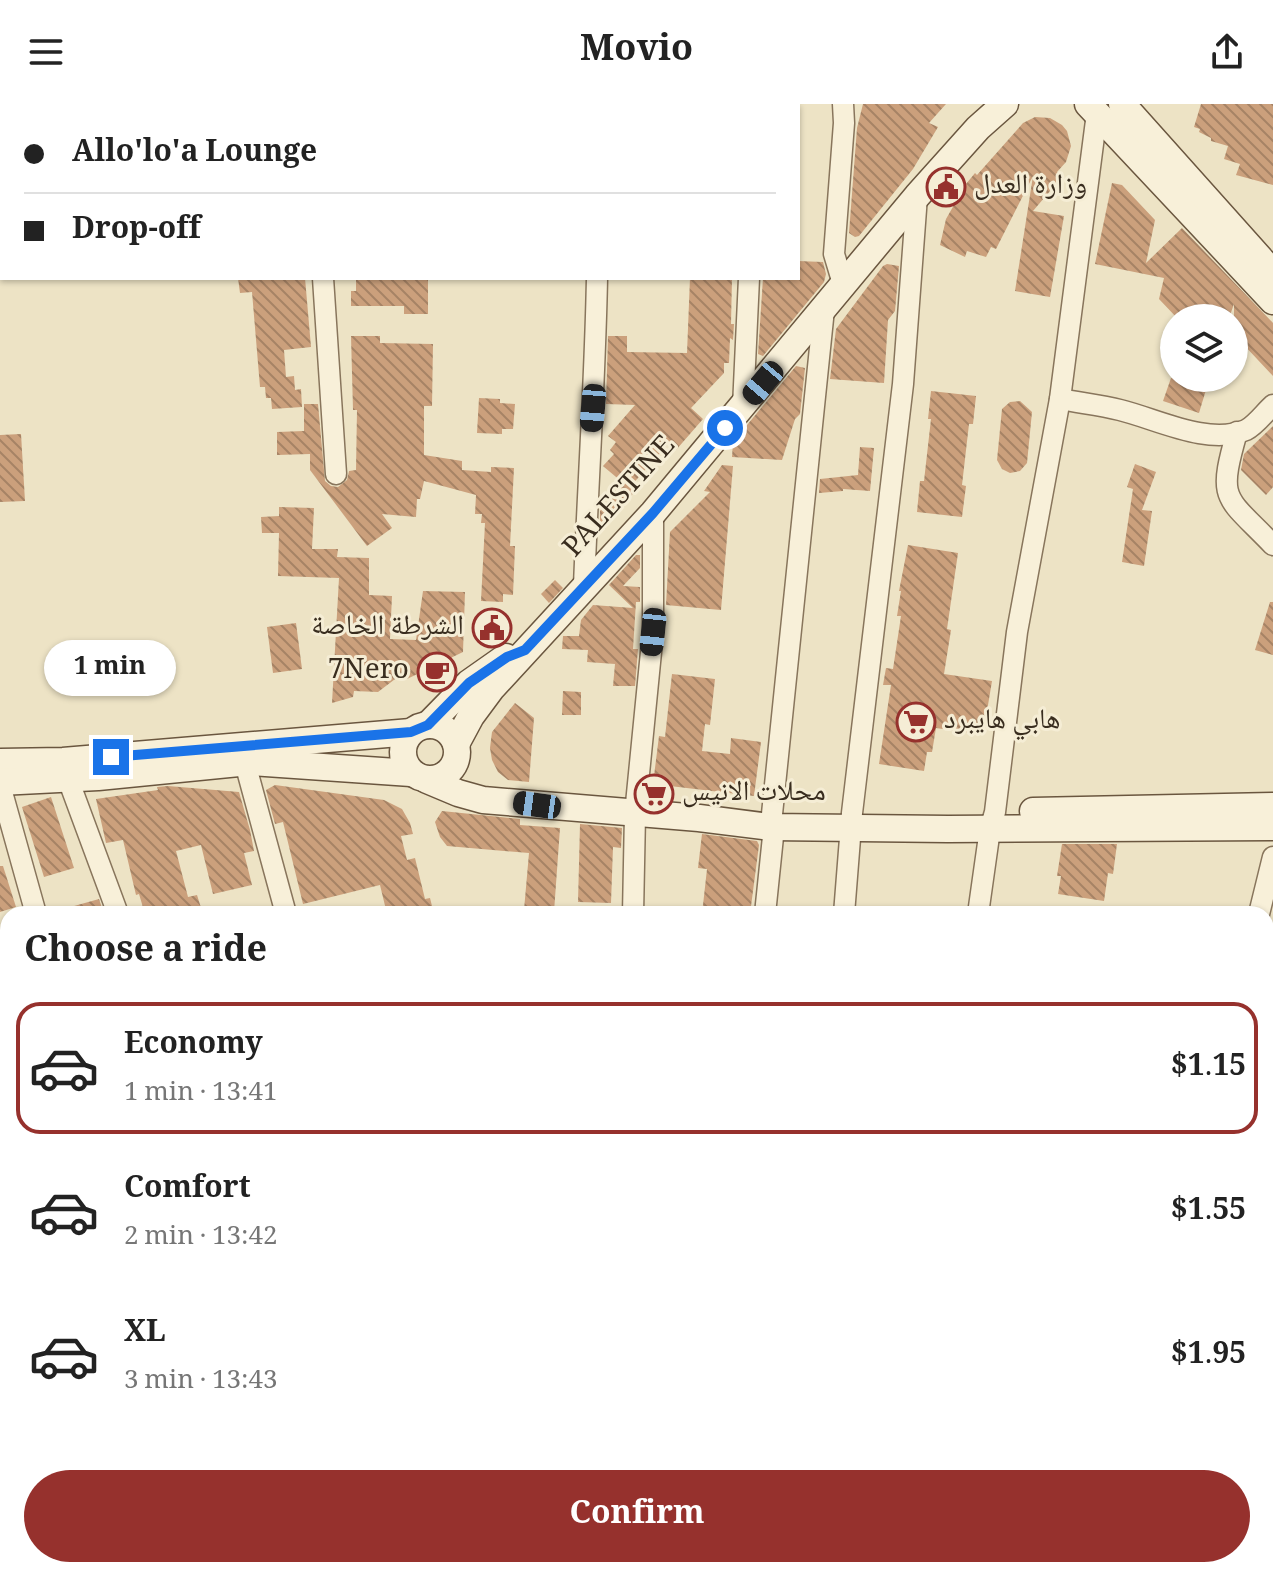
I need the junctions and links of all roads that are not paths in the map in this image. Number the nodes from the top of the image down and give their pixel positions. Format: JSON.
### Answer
{"nodes":[{"id":1,"x":843,"y":104,"type":"edge"},
{"id":2,"x":990,"y":104,"type":"edge"},
{"id":3,"x":1005,"y":104,"type":"edge"},
{"id":4,"x":1102,"y":107,"type":"edge"},
{"id":5,"x":978,"y":128,"type":"junction"},
{"id":6,"x":917,"y":196,"type":"junction"},
{"id":7,"x":1273,"y":273,"type":"edge"},
{"id":8,"x":323,"y":280,"type":"edge"},
{"id":9,"x":597,"y":280,"type":"edge"},
{"id":10,"x":749,"y":280,"type":"edge"},
{"id":11,"x":843,"y":284,"type":"junction"},
{"id":12,"x":1273,"y":301,"type":"edge"},
{"id":13,"x":824,"y":309,"type":"junction"},
{"id":14,"x":1060,"y":399,"type":"junction"},
{"id":15,"x":1273,"y":405,"type":"edge"},
{"id":16,"x":743,"y":407,"type":"junction"},
{"id":17,"x":1237,"y":432,"type":"junction"},
{"id":18,"x":336,"y":474,"type":"dead end"},
{"id":19,"x":653,"y":513,"type":"junction"},
{"id":20,"x":1273,"y":545,"type":"edge"},
{"id":21,"x":584,"y":586,"type":"junction"},
{"id":22,"x":525,"y":650,"type":"junction"},
{"id":23,"x":420,"y":728,"type":"junction"},
{"id":24,"x":456,"y":750,"type":"junction"},
{"id":25,"x":0,"y":762,"type":"edge"},
{"id":26,"x":245,"y":763,"type":"junction"},
{"id":27,"x":419,"y":776,"type":"junction"},
{"id":28,"x":68,"y":779,"type":"junction"},
{"id":29,"x":0,"y":783,"type":"edge"},
{"id":30,"x":512,"y":801,"type":"junction"},
{"id":31,"x":1273,"y":806,"type":"edge"},
{"id":32,"x":635,"y":814,"type":"junction"},
{"id":33,"x":992,"y":820,"type":"junction"},
{"id":34,"x":773,"y":821,"type":"junction"},
{"id":35,"x":852,"y":821,"type":"junction"},
{"id":36,"x":1273,"y":827,"type":"edge"},
{"id":37,"x":1273,"y":857,"type":"edge"},
{"id":38,"x":34,"y":906,"type":"edge"},
{"id":39,"x":115,"y":906,"type":"edge"},
{"id":40,"x":284,"y":906,"type":"edge"},
{"id":41,"x":633,"y":906,"type":"edge"},
{"id":42,"x":766,"y":906,"type":"edge"},
{"id":43,"x":845,"y":906,"type":"edge"},
{"id":44,"x":979,"y":906,"type":"edge"},
{"id":45,"x":1261,"y":906,"type":"edge"}],
"edges":[{"from":1,"to":11,"type":"street"},
{"from":2,"to":5,"type":"main road"},
{"from":3,"to":5,"type":"main road"},
{"from":4,"to":7,"type":"main road"},
{"from":4,"to":12,"type":"main road"},
{"from":4,"to":14,"type":"street"},
{"from":5,"to":6,"type":"main road","name":"PALESTINE"},
{"from":6,"to":11,"type":"main road","name":"PALESTINE"},
{"from":6,"to":35,"type":"street"},
{"from":8,"to":18,"type":"street"},
{"from":9,"to":21,"type":"street"},
{"from":10,"to":16,"type":"street"},
{"from":11,"to":13,"type":"main road","name":"PALESTINE"},
{"from":13,"to":16,"type":"main road","name":"PALESTINE"},
{"from":13,"to":34,"type":"street"},
{"from":14,"to":17,"type":"street"},
{"from":14,"to":33,"type":"street"},
{"from":15,"to":17,"type":"street"},
{"from":16,"to":19,"type":"main road","name":"PALESTINE"},
{"from":17,"to":20,"type":"street"},
{"from":19,"to":21,"type":"main road","name":"PALESTINE"},
{"from":19,"to":32,"type":"street"},
{"from":21,"to":22,"type":"main road","name":"PALESTINE"},
{"from":22,"to":23,"type":"main road"},
{"from":22,"to":24,"type":"main road","name":"PALESTINE"},
{"from":23,"to":24,"type":"main road"},
{"from":23,"to":25,"type":"main road"},
{"from":23,"to":27,"type":"main road"},
{"from":24,"to":27,"type":"main road"},
{"from":24,"to":30,"type":"main road"},
{"from":26,"to":27,"type":"main road"},
{"from":26,"to":28,"type":"main road"},
{"from":26,"to":40,"type":"street"},
{"from":27,"to":30,"type":"main road"},
{"from":28,"to":29,"type":"main road"},
{"from":28,"to":39,"type":"street"},
{"from":29,"to":38,"type":"street"},
{"from":30,"to":32,"type":"main road"},
{"from":31,"to":33,"type":"main road"},
{"from":32,"to":34,"type":"main road"},
{"from":32,"to":41,"type":"street"},
{"from":33,"to":35,"type":"main road"},
{"from":33,"to":36,"type":"main road"},
{"from":33,"to":44,"type":"street"},
{"from":34,"to":35,"type":"main road"},
{"from":34,"to":42,"type":"street"},
{"from":35,"to":43,"type":"street"},
{"from":37,"to":45,"type":"street"}]}
